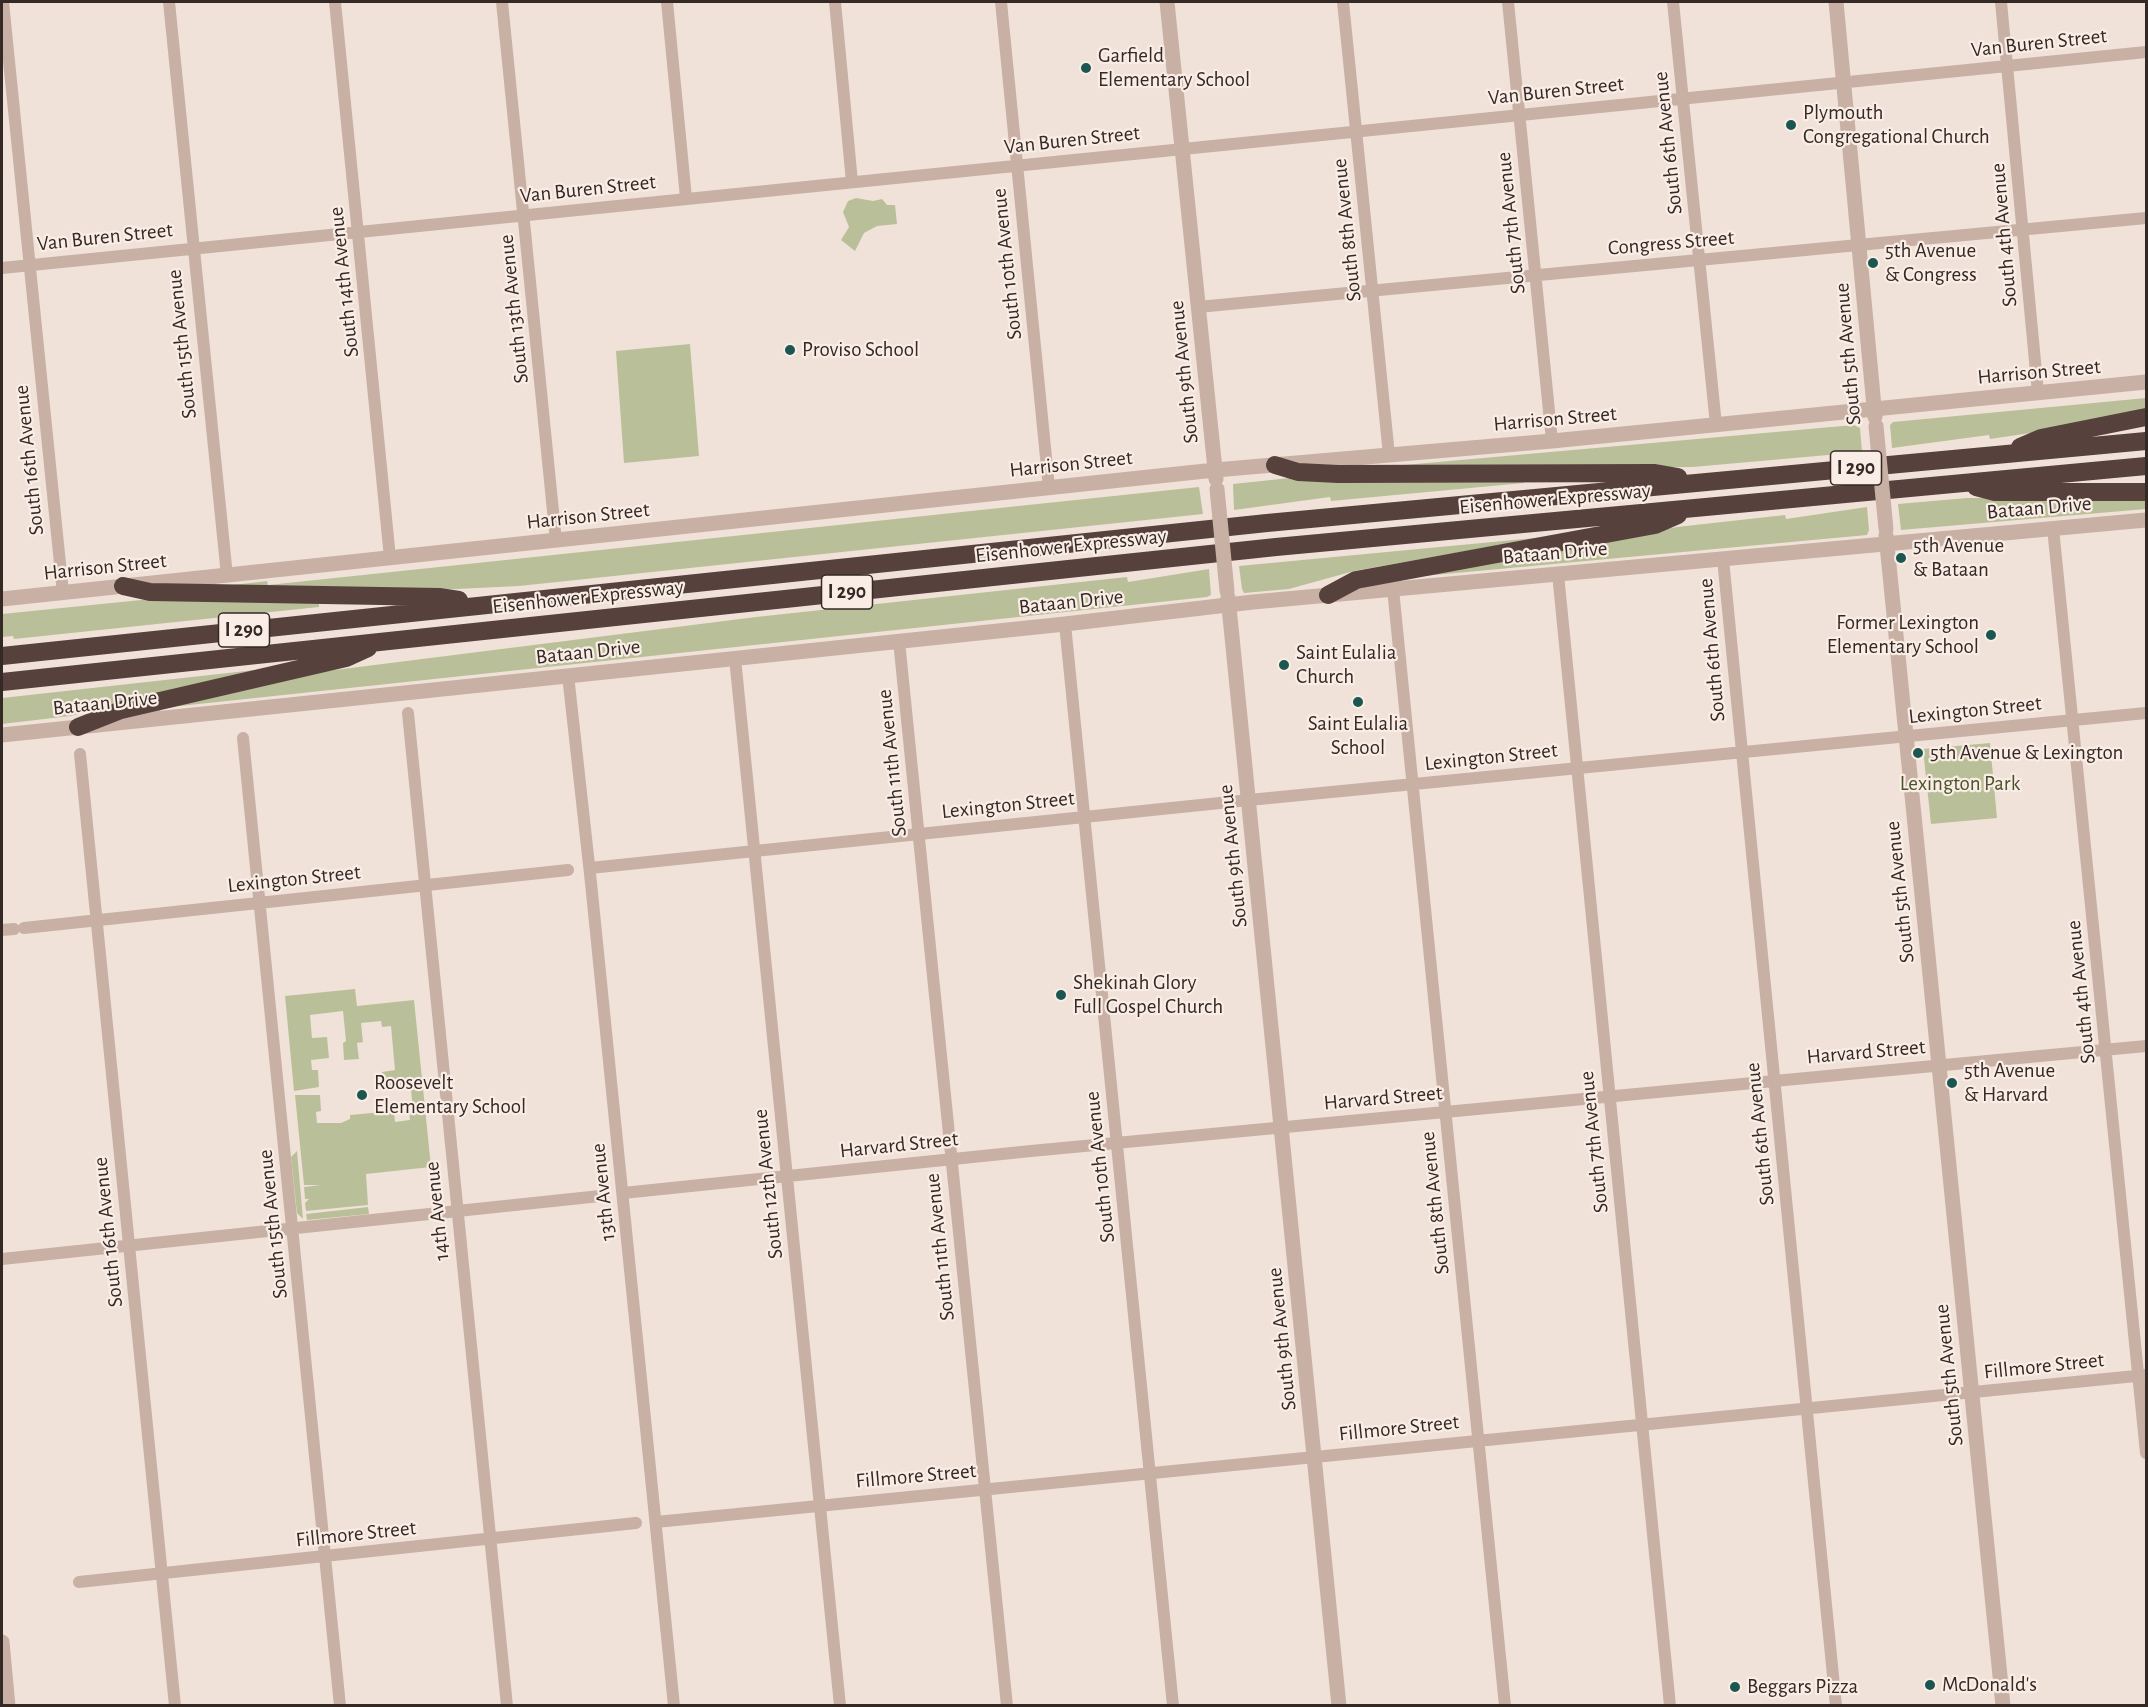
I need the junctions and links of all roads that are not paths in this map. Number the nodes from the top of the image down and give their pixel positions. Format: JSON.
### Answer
{"nodes":[{"id":1,"x":3,"y":2,"type":"edge"},
{"id":2,"x":169,"y":2,"type":"edge"},
{"id":3,"x":334,"y":2,"type":"edge"},
{"id":4,"x":502,"y":2,"type":"edge"},
{"id":5,"x":667,"y":2,"type":"edge"},
{"id":6,"x":835,"y":2,"type":"edge"},
{"id":7,"x":1001,"y":2,"type":"edge"},
{"id":8,"x":1167,"y":2,"type":"edge"},
{"id":9,"x":1343,"y":2,"type":"edge"},
{"id":10,"x":1508,"y":2,"type":"edge"},
{"id":11,"x":1673,"y":2,"type":"edge"},
{"id":12,"x":1836,"y":2,"type":"edge"},
{"id":13,"x":2001,"y":2,"type":"edge"},
{"id":14,"x":2146,"y":52,"type":"edge"},
{"id":15,"x":2008,"y":66,"type":"junction"},
{"id":16,"x":1844,"y":82,"type":"junction"},
{"id":17,"x":1683,"y":98,"type":"junction"},
{"id":18,"x":1519,"y":115,"type":"junction"},
{"id":19,"x":1357,"y":131,"type":"junction"},
{"id":20,"x":1182,"y":149,"type":"junction"},
{"id":21,"x":1017,"y":165,"type":"junction"},
{"id":22,"x":852,"y":182,"type":"junction"},
{"id":23,"x":686,"y":198,"type":"junction"},
{"id":24,"x":524,"y":215,"type":"junction"},
{"id":25,"x":2146,"y":218,"type":"edge"},
{"id":26,"x":2023,"y":229,"type":"junction"},
{"id":27,"x":358,"y":231,"type":"junction"},
{"id":28,"x":1859,"y":245,"type":"junction"},
{"id":29,"x":192,"y":248,"type":"junction"},
{"id":30,"x":1699,"y":260,"type":"junction"},
{"id":31,"x":28,"y":265,"type":"junction"},
{"id":32,"x":2,"y":268,"type":"edge"},
{"id":33,"x":1535,"y":276,"type":"junction"},
{"id":34,"x":1372,"y":291,"type":"junction"},
{"id":35,"x":1198,"y":308,"type":"junction"},
{"id":36,"x":2146,"y":382,"type":"edge"},
{"id":37,"x":2038,"y":393,"type":"junction"},
{"id":38,"x":1874,"y":409,"type":"junction"},
{"id":39,"x":2146,"y":417,"type":"edge"},
{"id":40,"x":1716,"y":425,"type":"junction"},
{"id":41,"x":1552,"y":441,"type":"junction"},
{"id":42,"x":2146,"y":441,"type":"edge"},
{"id":43,"x":2005,"y":454,"type":"junction"},
{"id":44,"x":1389,"y":455,"type":"junction"},
{"id":45,"x":1275,"y":465,"type":"junction"},
{"id":46,"x":2146,"y":466,"type":"edge"},
{"id":47,"x":1215,"y":470,"type":"junction"},
{"id":48,"x":1706,"y":481,"type":"junction"},
{"id":49,"x":1962,"y":483,"type":"junction"},
{"id":50,"x":1049,"y":488,"type":"junction"},
{"id":51,"x":2146,"y":492,"type":"edge"},
{"id":52,"x":1693,"y":508,"type":"junction"},
{"id":53,"x":2146,"y":520,"type":"edge"},
{"id":54,"x":2054,"y":528,"type":"junction"},
{"id":55,"x":1886,"y":536,"type":"junction"},
{"id":56,"x":556,"y":541,"type":"junction"},
{"id":57,"x":390,"y":558,"type":"junction"},
{"id":58,"x":1723,"y":559,"type":"junction"},
{"id":59,"x":1558,"y":574,"type":"junction"},
{"id":60,"x":227,"y":576,"type":"junction"},
{"id":61,"x":123,"y":586,"type":"junction"},
{"id":62,"x":1393,"y":589,"type":"junction"},
{"id":63,"x":63,"y":593,"type":"junction"},
{"id":64,"x":1328,"y":595,"type":"junction"},
{"id":65,"x":1228,"y":598,"type":"junction"},
{"id":66,"x":2,"y":599,"type":"edge"},
{"id":67,"x":487,"y":604,"type":"junction"},
{"id":68,"x":1065,"y":624,"type":"junction"},
{"id":69,"x":383,"y":641,"type":"junction"},
{"id":70,"x":899,"y":641,"type":"junction"},
{"id":71,"x":2,"y":656,"type":"edge"},
{"id":72,"x":735,"y":658,"type":"junction"},
{"id":73,"x":568,"y":675,"type":"junction"},
{"id":74,"x":2,"y":682,"type":"edge"},
{"id":75,"x":408,"y":713,"type":"dead end"},
{"id":76,"x":2146,"y":713,"type":"edge"},
{"id":77,"x":2073,"y":720,"type":"junction"},
{"id":78,"x":78,"y":727,"type":"junction"},
{"id":79,"x":2,"y":735,"type":"edge"},
{"id":80,"x":1905,"y":737,"type":"junction"},
{"id":81,"x":243,"y":738,"type":"dead end"},
{"id":82,"x":1741,"y":753,"type":"junction"},
{"id":83,"x":80,"y":754,"type":"dead end"},
{"id":84,"x":1578,"y":768,"type":"junction"},
{"id":85,"x":1412,"y":784,"type":"junction"},
{"id":86,"x":1249,"y":800,"type":"junction"},
{"id":87,"x":1084,"y":817,"type":"junction"},
{"id":88,"x":918,"y":834,"type":"junction"},
{"id":89,"x":754,"y":852,"type":"junction"},
{"id":90,"x":590,"y":868,"type":"junction"},
{"id":91,"x":568,"y":870,"type":"dead end"},
{"id":92,"x":424,"y":885,"type":"junction"},
{"id":93,"x":259,"y":902,"type":"junction"},
{"id":94,"x":96,"y":919,"type":"junction"},
{"id":95,"x":13,"y":929,"type":"edge"},
{"id":96,"x":2146,"y":1046,"type":"edge"},
{"id":97,"x":2106,"y":1050,"type":"junction"},
{"id":98,"x":1938,"y":1065,"type":"junction"},
{"id":99,"x":1774,"y":1081,"type":"junction"},
{"id":100,"x":1609,"y":1096,"type":"junction"},
{"id":101,"x":1445,"y":1112,"type":"junction"},
{"id":102,"x":1282,"y":1127,"type":"junction"},
{"id":103,"x":1117,"y":1143,"type":"junction"},
{"id":104,"x":951,"y":1160,"type":"junction"},
{"id":105,"x":787,"y":1177,"type":"junction"},
{"id":106,"x":623,"y":1193,"type":"junction"},
{"id":107,"x":600,"y":1196,"type":"dead end"},
{"id":108,"x":456,"y":1211,"type":"junction"},
{"id":109,"x":293,"y":1228,"type":"junction"},
{"id":110,"x":129,"y":1245,"type":"junction"},
{"id":111,"x":2,"y":1259,"type":"edge"},
{"id":112,"x":2143,"y":1375,"type":"edge"},
{"id":113,"x":1972,"y":1393,"type":"junction"},
{"id":114,"x":1808,"y":1408,"type":"junction"},
{"id":115,"x":1643,"y":1425,"type":"junction"},
{"id":116,"x":1478,"y":1440,"type":"junction"},
{"id":117,"x":2146,"y":1453,"type":"edge"},
{"id":118,"x":1314,"y":1456,"type":"junction"},
{"id":119,"x":1150,"y":1473,"type":"junction"},
{"id":120,"x":985,"y":1489,"type":"junction"},
{"id":121,"x":820,"y":1504,"type":"junction"},
{"id":122,"x":656,"y":1522,"type":"junction"},
{"id":123,"x":636,"y":1523,"type":"dead end"},
{"id":124,"x":490,"y":1539,"type":"junction"},
{"id":125,"x":325,"y":1556,"type":"junction"},
{"id":126,"x":161,"y":1574,"type":"junction"},
{"id":127,"x":80,"y":1582,"type":"dead end"},
{"id":128,"x":2,"y":1642,"type":"edge"},
{"id":129,"x":8,"y":1706,"type":"edge"},
{"id":130,"x":174,"y":1706,"type":"edge"},
{"id":131,"x":340,"y":1706,"type":"edge"},
{"id":132,"x":507,"y":1706,"type":"edge"},
{"id":133,"x":674,"y":1706,"type":"edge"},
{"id":134,"x":840,"y":1706,"type":"edge"},
{"id":135,"x":1007,"y":1706,"type":"edge"},
{"id":136,"x":1173,"y":1706,"type":"edge"},
{"id":137,"x":1339,"y":1706,"type":"edge"},
{"id":138,"x":1505,"y":1706,"type":"edge"},
{"id":139,"x":1670,"y":1706,"type":"edge"},
{"id":140,"x":1836,"y":1706,"type":"edge"},
{"id":141,"x":2003,"y":1706,"type":"edge"}],
"edges":[{"from":1,"to":31,"type":"street","name":"South 16th Avenue"},
{"from":2,"to":29,"type":"street","name":"South 15th Avenue"},
{"from":3,"to":27,"type":"street","name":"South 14th Avenue"},
{"from":4,"to":24,"type":"street","name":"South 13th Avenue"},
{"from":5,"to":23,"type":"street"},
{"from":6,"to":22,"type":"street"},
{"from":7,"to":21,"type":"street","name":"South 10th Avenue"},
{"from":8,"to":20,"type":"street","name":"South 9th Avenue"},
{"from":9,"to":19,"type":"street","name":"South 8th Avenue"},
{"from":10,"to":18,"type":"street","name":"South 7th Avenue"},
{"from":11,"to":17,"type":"street","name":"South 6th Avenue"},
{"from":12,"to":16,"type":"street","name":"South 5th Avenue"},
{"from":13,"to":15,"type":"street","name":"South 4th Avenue"},
{"from":14,"to":15,"type":"street","name":"Van Buren Street"},
{"from":15,"to":16,"type":"street","name":"Van Buren Street"},
{"from":15,"to":26,"type":"street","name":"South 4th Avenue"},
{"from":16,"to":17,"type":"street","name":"Van Buren Street"},
{"from":16,"to":28,"type":"street","name":"South 5th Avenue"},
{"from":17,"to":18,"type":"street","name":"Van Buren Street"},
{"from":17,"to":30,"type":"street","name":"South 6th Avenue"},
{"from":18,"to":19,"type":"street","name":"Van Buren Street"},
{"from":18,"to":33,"type":"street","name":"South 7th Avenue"},
{"from":19,"to":20,"type":"street","name":"Van Buren Street"},
{"from":19,"to":34,"type":"street","name":"South 8th Avenue"},
{"from":20,"to":21,"type":"street","name":"Van Buren Street"},
{"from":20,"to":35,"type":"street","name":"South 9th Avenue"},
{"from":21,"to":22,"type":"street","name":"Van Buren Street"},
{"from":21,"to":50,"type":"street","name":"South 10th Avenue"},
{"from":22,"to":23,"type":"street","name":"Van Buren Street"},
{"from":23,"to":24,"type":"street","name":"Van Buren Street"},
{"from":24,"to":27,"type":"street","name":"Van Buren Street"},
{"from":24,"to":56,"type":"street","name":"South 13th Avenue"},
{"from":25,"to":26,"type":"street","name":"Congress Street"},
{"from":26,"to":28,"type":"street","name":"Congress Street"},
{"from":26,"to":37,"type":"street","name":"South 4th Avenue"},
{"from":27,"to":29,"type":"street","name":"Van Buren Street"},
{"from":27,"to":57,"type":"street","name":"South 14th Avenue"},
{"from":28,"to":30,"type":"street","name":"Congress Street"},
{"from":28,"to":38,"type":"street","name":"South 5th Avenue"},
{"from":29,"to":31,"type":"street","name":"Van Buren Street"},
{"from":29,"to":60,"type":"street","name":"South 15th Avenue"},
{"from":30,"to":33,"type":"street","name":"Congress Street"},
{"from":30,"to":40,"type":"street","name":"South 6th Avenue"},
{"from":31,"to":32,"type":"street","name":"Van Buren Street"},
{"from":31,"to":63,"type":"street","name":"South 16th Avenue"},
{"from":33,"to":34,"type":"street","name":"Congress Street"},
{"from":33,"to":41,"type":"street","name":"South 7th Avenue"},
{"from":34,"to":35,"type":"street","name":"Congress Street"},
{"from":34,"to":44,"type":"street","name":"South 8th Avenue"},
{"from":35,"to":47,"type":"street","name":"South 9th Avenue"},
{"from":36,"to":37,"type":"street","name":"Harrison Street"},
{"from":37,"to":38,"type":"street","name":"Harrison Street"},
{"from":38,"to":40,"type":"street","name":"Harrison Street"},
{"from":38,"to":55,"type":"street","name":"South 5th Avenue","bridge":true},
{"from":39,"to":43,"type":"highway"},
{"from":40,"to":41,"type":"street","name":"Harrison Street"},
{"from":41,"to":44,"type":"street","name":"Harrison Street"},
{"from":42,"to":43,"type":"highway","name":"Eisenhower Expressway","number":"I 290"},
{"from":43,"to":48,"type":"highway","name":"Eisenhower Expressway","number":"I 290"},
{"from":44,"to":45,"type":"street","name":"Harrison Street"},
{"from":45,"to":47,"type":"street","name":"Harrison Street"},
{"from":45,"to":48,"type":"highway"},
{"from":46,"to":49,"type":"highway","name":"Eisenhower Expressway","number":"I 290"},
{"from":47,"to":50,"type":"street","name":"Harrison Street"},
{"from":47,"to":65,"type":"street","name":"South 9th Avenue","bridge":true},
{"from":48,"to":67,"type":"highway","name":"Eisenhower Expressway","number":"I 290"},
{"from":49,"to":51,"type":"highway"},
{"from":49,"to":52,"type":"highway","name":"Eisenhower Expressway","number":"I 290"},
{"from":50,"to":56,"type":"street","name":"Harrison Street"},
{"from":52,"to":64,"type":"highway"},
{"from":52,"to":69,"type":"highway","name":"Eisenhower Expressway","number":"I 290"},
{"from":53,"to":54,"type":"street","name":"Bataan Drive"},
{"from":54,"to":55,"type":"street","name":"Bataan Drive"},
{"from":54,"to":77,"type":"street","name":"South 4th Avenue"},
{"from":55,"to":58,"type":"street","name":"Bataan Drive"},
{"from":55,"to":80,"type":"street","name":"South 5th Avenue"},
{"from":56,"to":57,"type":"street","name":"Harrison Street"},
{"from":57,"to":60,"type":"street","name":"Harrison Street"},
{"from":58,"to":59,"type":"street","name":"Bataan Drive"},
{"from":58,"to":82,"type":"street","name":"South 6th Avenue"},
{"from":59,"to":62,"type":"street","name":"Bataan Drive"},
{"from":59,"to":84,"type":"street","name":"South 7th Avenue"},
{"from":60,"to":61,"type":"street","name":"Harrison Street"},
{"from":61,"to":63,"type":"street","name":"Harrison Street"},
{"from":61,"to":67,"type":"highway"},
{"from":62,"to":64,"type":"street","name":"Bataan Drive"},
{"from":62,"to":85,"type":"street","name":"South 8th Avenue"},
{"from":63,"to":66,"type":"street","name":"Harrison Street"},
{"from":64,"to":65,"type":"street","name":"Bataan Drive"},
{"from":65,"to":68,"type":"street","name":"Bataan Drive"},
{"from":65,"to":86,"type":"street","name":"South 9th Avenue"},
{"from":67,"to":71,"type":"highway","name":"Eisenhower Expressway","number":"I 290"},
{"from":68,"to":70,"type":"street","name":"Bataan Drive"},
{"from":68,"to":87,"type":"street","name":"South 10th Avenue"},
{"from":69,"to":74,"type":"highway","name":"Eisenhower Expressway","number":"I 290"},
{"from":69,"to":78,"type":"highway"},
{"from":70,"to":72,"type":"street","name":"Bataan Drive"},
{"from":70,"to":88,"type":"street","name":"South 11th Avenue"},
{"from":72,"to":73,"type":"street","name":"Bataan Drive"},
{"from":72,"to":89,"type":"street","name":"South 12th Avenue"},
{"from":73,"to":78,"type":"street","name":"Bataan Drive"},
{"from":73,"to":90,"type":"street","name":"13th Avenue"},
{"from":75,"to":92,"type":"street","name":"14th Avenue"},
{"from":76,"to":77,"type":"street","name":"Lexington Street"},
{"from":77,"to":80,"type":"street","name":"Lexington Street"},
{"from":77,"to":97,"type":"street","name":"South 4th Avenue"},
{"from":78,"to":79,"type":"street","name":"Bataan Drive"},
{"from":80,"to":82,"type":"street","name":"Lexington Street"},
{"from":80,"to":98,"type":"street","name":"South 5th Avenue"},
{"from":81,"to":93,"type":"street","name":"South 15th Avenue"},
{"from":82,"to":84,"type":"street","name":"Lexington Street"},
{"from":82,"to":99,"type":"street","name":"South 6th Avenue"},
{"from":83,"to":94,"type":"street","name":"South 16th Avenue"},
{"from":84,"to":85,"type":"street","name":"Lexington Street"},
{"from":84,"to":100,"type":"street","name":"South 7th Avenue"},
{"from":85,"to":86,"type":"street","name":"Lexington Street"},
{"from":85,"to":101,"type":"street","name":"South 8th Avenue"},
{"from":86,"to":87,"type":"street","name":"Lexington Street"},
{"from":86,"to":102,"type":"street","name":"South 9th Avenue"},
{"from":87,"to":88,"type":"street","name":"Lexington Street"},
{"from":87,"to":103,"type":"street","name":"South 10th Avenue"},
{"from":88,"to":89,"type":"street","name":"Lexington Street"},
{"from":88,"to":104,"type":"street","name":"South 11th Avenue"},
{"from":89,"to":90,"type":"street","name":"Lexington Street"},
{"from":89,"to":105,"type":"street","name":"South 12th Avenue"},
{"from":90,"to":106,"type":"street","name":"13th Avenue"},
{"from":91,"to":92,"type":"street","name":"Lexington Street"},
{"from":92,"to":93,"type":"street","name":"Lexington Street"},
{"from":92,"to":108,"type":"street","name":"14th Avenue"},
{"from":93,"to":94,"type":"street","name":"Lexington Street"},
{"from":93,"to":109,"type":"street","name":"South 15th Avenue"},
{"from":94,"to":95,"type":"street","name":"Lexington Street"},
{"from":94,"to":110,"type":"street","name":"South 16th Avenue"},
{"from":96,"to":97,"type":"street","name":"Harvard Street"},
{"from":97,"to":98,"type":"street","name":"Harvard Street"},
{"from":97,"to":112,"type":"street","name":"South 4th Avenue"},
{"from":98,"to":99,"type":"street","name":"Harvard Street"},
{"from":98,"to":113,"type":"street","name":"South 5th Avenue"},
{"from":99,"to":100,"type":"street","name":"Harvard Street"},
{"from":99,"to":114,"type":"street","name":"South 6th Avenue"},
{"from":100,"to":101,"type":"street","name":"Harvard Street"},
{"from":100,"to":115,"type":"street","name":"South 7th Avenue"},
{"from":101,"to":102,"type":"street","name":"Harvard Street"},
{"from":101,"to":116,"type":"street","name":"South 8th Avenue"},
{"from":102,"to":103,"type":"street","name":"Harvard Street"},
{"from":102,"to":118,"type":"street","name":"South 9th Avenue"},
{"from":103,"to":104,"type":"street","name":"Harvard Street"},
{"from":103,"to":119,"type":"street","name":"South 10th Avenue"},
{"from":104,"to":105,"type":"street","name":"Harvard Street"},
{"from":104,"to":120,"type":"street","name":"South 11th Avenue"},
{"from":105,"to":106,"type":"street","name":"Harvard Street"},
{"from":105,"to":121,"type":"street","name":"South 12th Avenue"},
{"from":106,"to":122,"type":"street","name":"13th Avenue"},
{"from":107,"to":108,"type":"street"},
{"from":108,"to":109,"type":"street"},
{"from":108,"to":124,"type":"street","name":"14th Avenue"},
{"from":109,"to":110,"type":"street"},
{"from":109,"to":125,"type":"street","name":"South 15th Avenue"},
{"from":110,"to":111,"type":"street"},
{"from":110,"to":126,"type":"street","name":"South 16th Avenue"},
{"from":112,"to":113,"type":"street","name":"Fillmore Street"},
{"from":112,"to":117,"type":"street","name":"South 4th Avenue"},
{"from":113,"to":114,"type":"street","name":"Fillmore Street"},
{"from":113,"to":141,"type":"street","name":"South 5th Avenue"},
{"from":114,"to":115,"type":"street","name":"Fillmore Street"},
{"from":114,"to":140,"type":"street","name":"South 6th Avenue"},
{"from":115,"to":116,"type":"street","name":"Fillmore Street"},
{"from":115,"to":139,"type":"street","name":"South 7th Avenue"},
{"from":116,"to":118,"type":"street","name":"Fillmore Street"},
{"from":116,"to":138,"type":"street","name":"South 8th Avenue"},
{"from":118,"to":119,"type":"street","name":"Fillmore Street"},
{"from":118,"to":137,"type":"street","name":"South 9th Avenue"},
{"from":119,"to":120,"type":"street","name":"Fillmore Street"},
{"from":119,"to":136,"type":"street","name":"South 10th Avenue"},
{"from":120,"to":121,"type":"street","name":"Fillmore Street"},
{"from":120,"to":135,"type":"street","name":"South 11th Avenue"},
{"from":121,"to":122,"type":"street","name":"Fillmore Street"},
{"from":121,"to":134,"type":"street","name":"South 12th Avenue"},
{"from":122,"to":133,"type":"street","name":"13th Avenue"},
{"from":123,"to":124,"type":"street","name":"Fillmore Street"},
{"from":124,"to":125,"type":"street","name":"Fillmore Street"},
{"from":124,"to":132,"type":"street","name":"14th Avenue"},
{"from":125,"to":126,"type":"street","name":"Fillmore Street"},
{"from":125,"to":131,"type":"street","name":"South 15th Avenue"},
{"from":126,"to":127,"type":"street","name":"Fillmore Street"},
{"from":126,"to":130,"type":"street","name":"South 16th Avenue"},
{"from":128,"to":129,"type":"street"}]}
